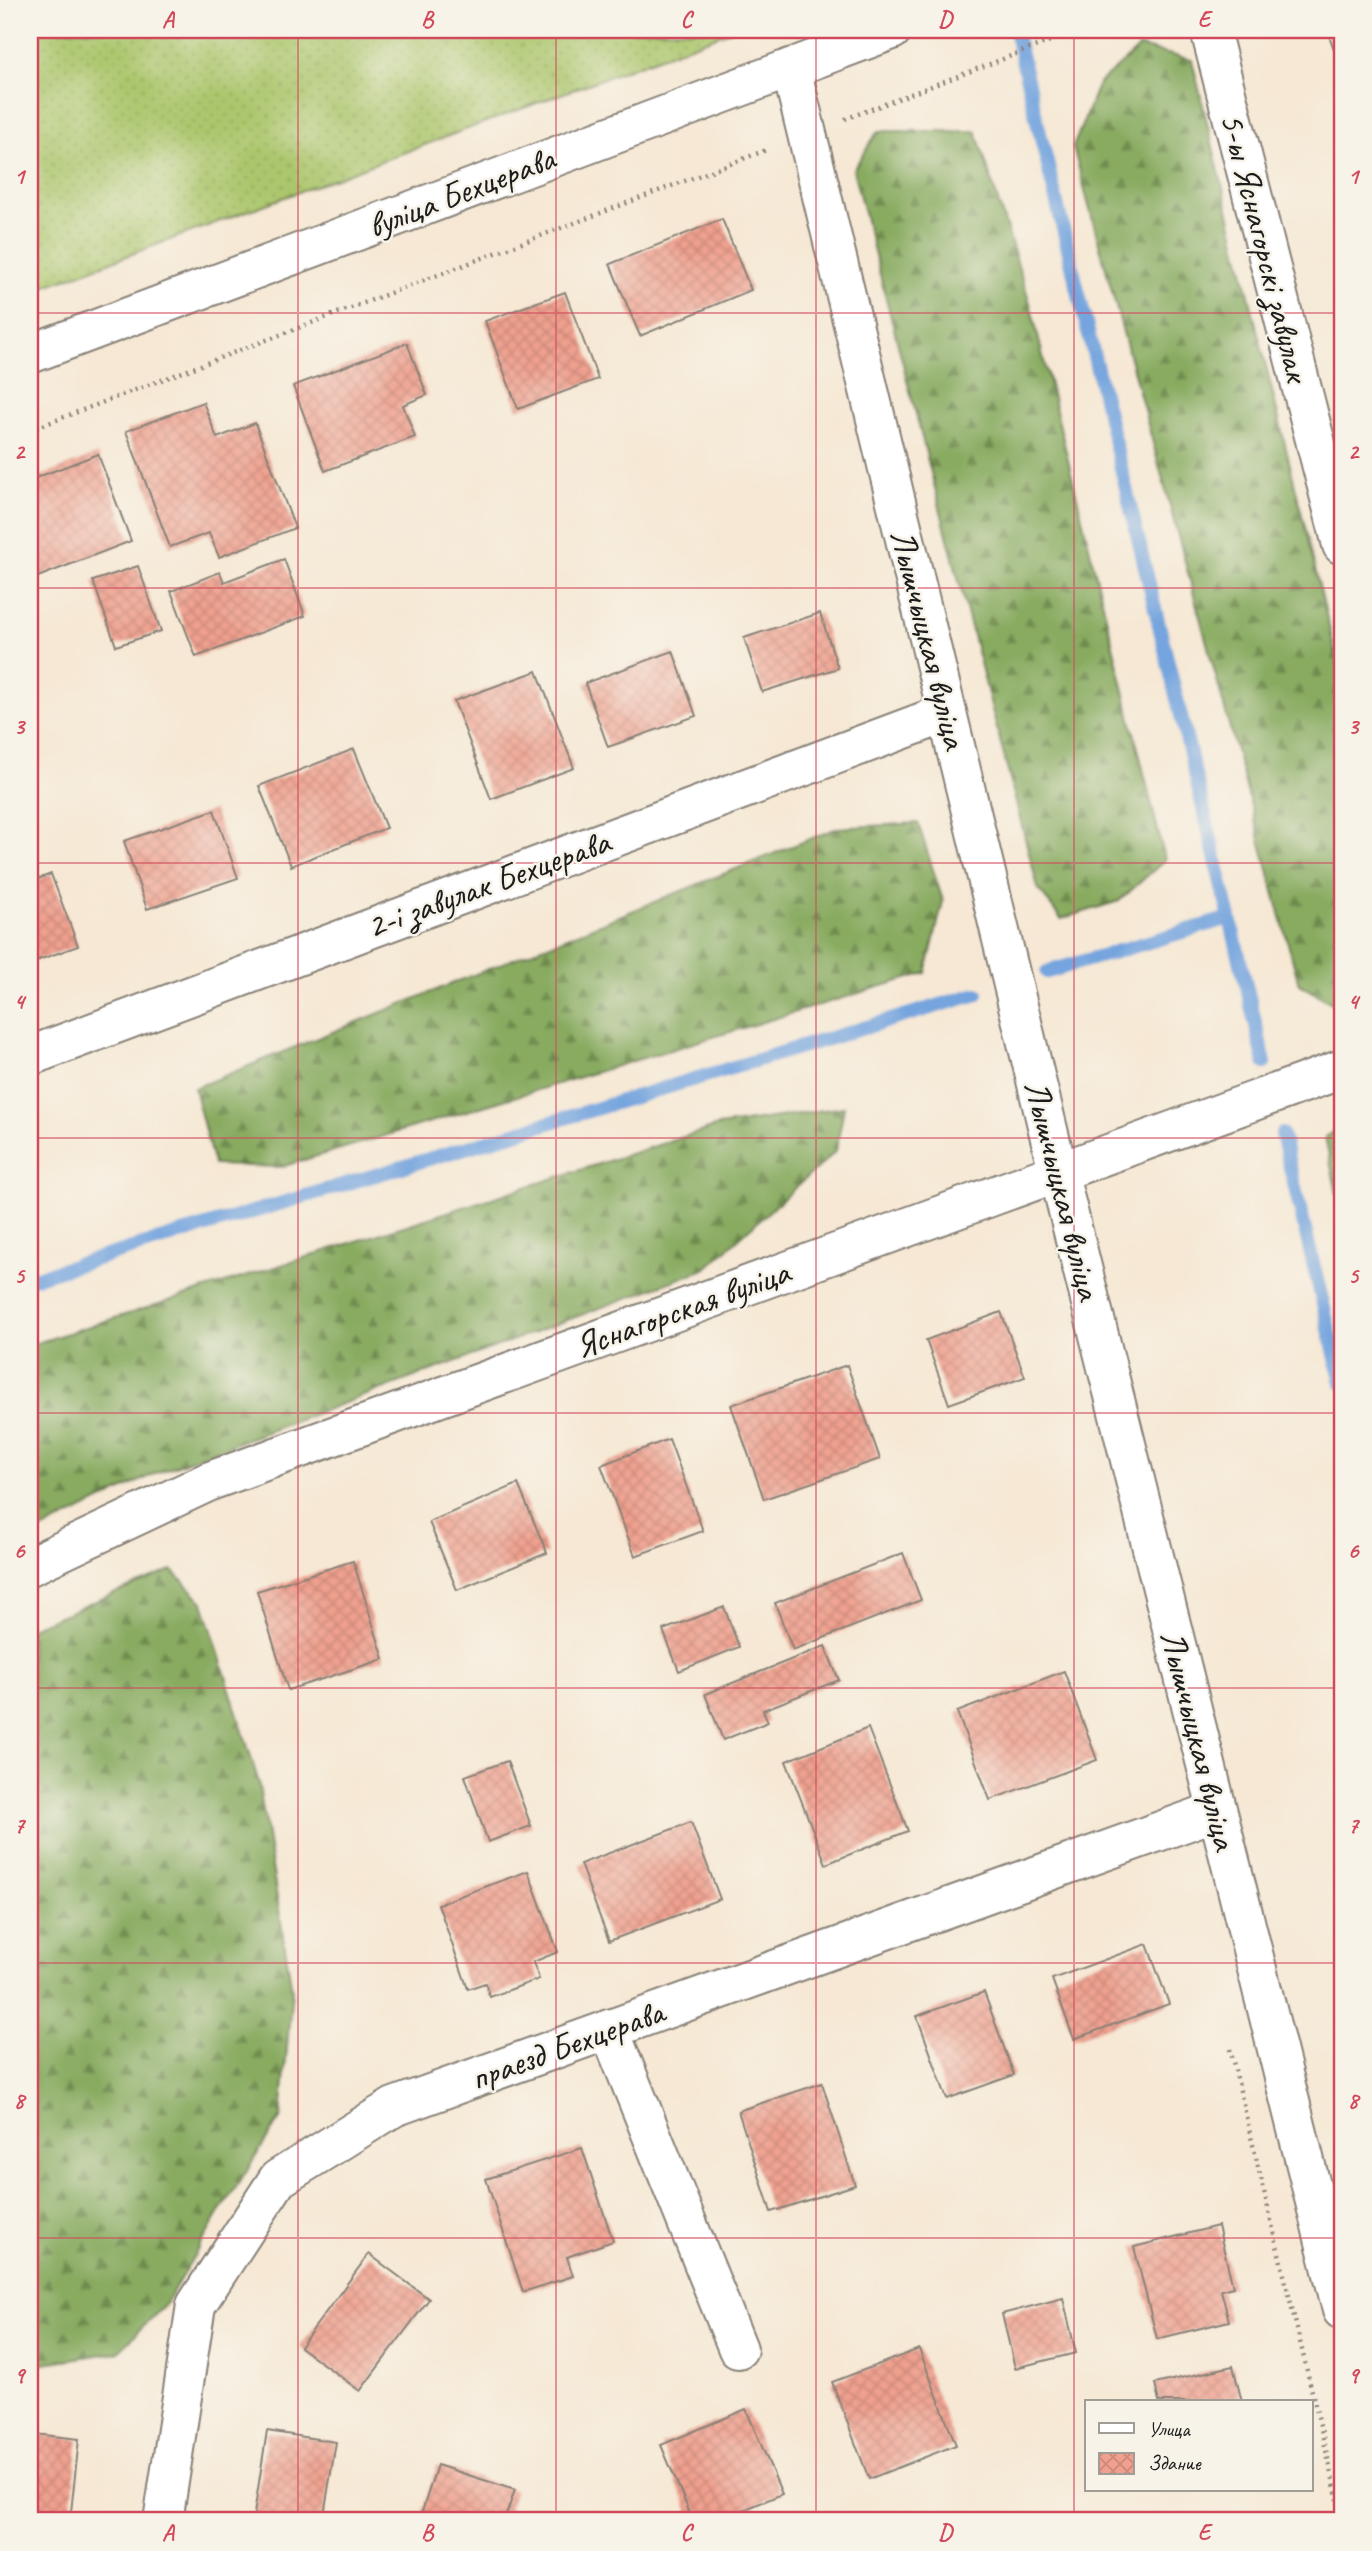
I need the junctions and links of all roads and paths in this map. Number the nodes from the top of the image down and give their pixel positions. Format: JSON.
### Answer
{"nodes":[{"id":1,"x":892,"y":30,"type":"edge"},
{"id":2,"x":1079,"y":30,"type":"edge"},
{"id":3,"x":1210,"y":30,"type":"edge"},
{"id":4,"x":791,"y":68,"type":"junction"},
{"id":5,"x":806,"y":134,"type":"junction"},
{"id":6,"x":30,"y":354,"type":"edge"},
{"id":7,"x":30,"y":430,"type":"edge"},
{"id":8,"x":1342,"y":545,"type":"edge"},
{"id":9,"x":947,"y":713,"type":"junction"},
{"id":10,"x":30,"y":1056,"type":"edge"},
{"id":11,"x":1342,"y":1069,"type":"edge"},
{"id":12,"x":1058,"y":1171,"type":"junction"},
{"id":13,"x":30,"y":1566,"type":"edge"},
{"id":14,"x":1216,"y":1811,"type":"junction"},
{"id":15,"x":609,"y":2029,"type":"junction"},
{"id":16,"x":1228,"y":2042,"type":"dead end"},
{"id":17,"x":1342,"y":2310,"type":"edge"},
{"id":18,"x":737,"y":2349,"type":"dead end"},
{"id":19,"x":1342,"y":2517,"type":"edge"},
{"id":20,"x":163,"y":2521,"type":"edge"}],
"edges":[{"from":1,"to":4,"type":"street","name":"вуліца Бехцерава"},
{"from":2,"to":5,"type":"path"},
{"from":3,"to":8,"type":"street","name":"5-ы Яснагорскі завулак"},
{"from":4,"to":5,"type":"street","name":"Лышчыцкая вуліца"},
{"from":4,"to":6,"type":"street","name":"вуліца Бехцерава"},
{"from":5,"to":7,"type":"path"},
{"from":5,"to":9,"type":"street","name":"Лышчыцкая вуліца"},
{"from":9,"to":10,"type":"street","name":"2-і завулак Бехцерава"},
{"from":9,"to":12,"type":"street","name":"Лышчыцкая вуліца"},
{"from":11,"to":12,"type":"street","name":"Яснагорская вуліца"},
{"from":12,"to":13,"type":"street","name":"Яснагорская вуліца"},
{"from":12,"to":14,"type":"street","name":"Лышчыцкая вуліца"},
{"from":14,"to":15,"type":"street","name":"праезд Бехцерава"},
{"from":14,"to":17,"type":"street","name":"Лышчыцкая вуліца"},
{"from":15,"to":18,"type":"street"},
{"from":15,"to":20,"type":"street","name":"праезд Бехцерава"},
{"from":16,"to":19,"type":"path"}]}
